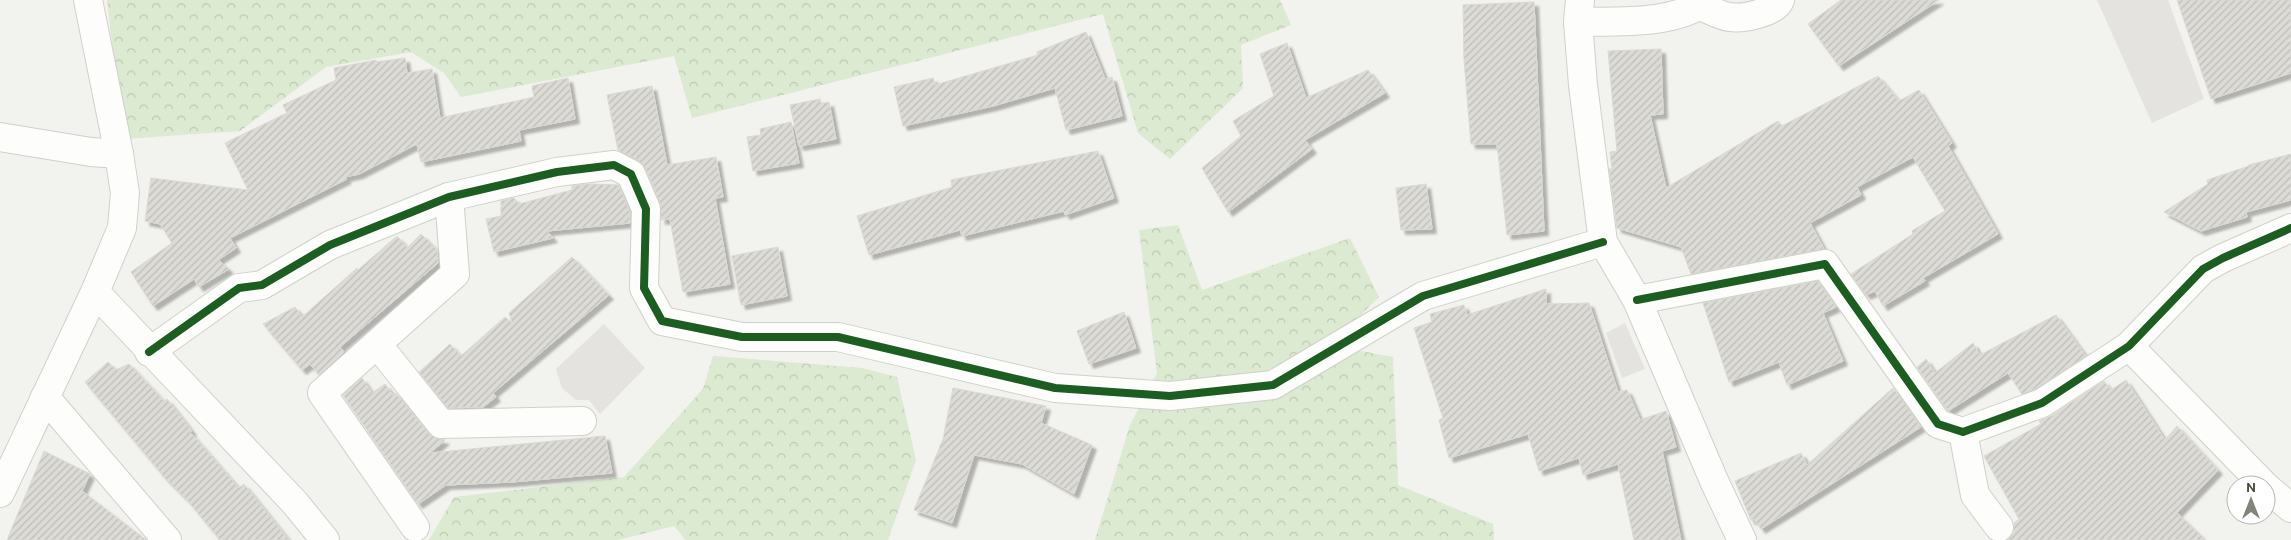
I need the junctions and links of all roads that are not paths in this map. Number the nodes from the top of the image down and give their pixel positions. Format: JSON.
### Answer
{"nodes":[{"id":1,"x":88,"y":0,"type":"edge"},
{"id":2,"x":1780,"y":0,"type":"edge"},
{"id":3,"x":1703,"y":3,"type":"edge"},
{"id":4,"x":1579,"y":11,"type":"edge"},
{"id":5,"x":0,"y":137,"type":"edge"},
{"id":6,"x":119,"y":154,"type":"junction"},
{"id":7,"x":449,"y":197,"type":"junction"},
{"id":8,"x":2291,"y":228,"type":"edge"},
{"id":9,"x":1603,"y":242,"type":"junction"},
{"id":10,"x":94,"y":292,"type":"junction"},
{"id":11,"x":1637,"y":300,"type":"junction"},
{"id":12,"x":377,"y":344,"type":"junction"},
{"id":13,"x":2129,"y":346,"type":"junction"},
{"id":14,"x":150,"y":352,"type":"junction"},
{"id":15,"x":45,"y":397,"type":"junction"},
{"id":16,"x":582,"y":421,"type":"dead end"},
{"id":17,"x":1963,"y":432,"type":"junction"},
{"id":18,"x":2254,"y":475,"type":"edge"},
{"id":19,"x":0,"y":493,"type":"edge"},
{"id":20,"x":2276,"y":495,"type":"edge"},
{"id":21,"x":2291,"y":508,"type":"edge"},
{"id":22,"x":415,"y":527,"type":"dead end"},
{"id":23,"x":1999,"y":527,"type":"dead end"},
{"id":24,"x":167,"y":540,"type":"edge"},
{"id":25,"x":325,"y":540,"type":"edge"},
{"id":26,"x":1742,"y":540,"type":"edge"}],
"edges":[{"from":1,"to":6,"type":"street"},
{"from":2,"to":3,"type":"street"},
{"from":3,"to":4,"type":"street"},
{"from":4,"to":9,"type":"street"},
{"from":5,"to":6,"type":"street"},
{"from":6,"to":10,"type":"street"},
{"from":7,"to":9,"type":"street"},
{"from":7,"to":12,"type":"street"},
{"from":7,"to":14,"type":"street"},
{"from":8,"to":13,"type":"street"},
{"from":9,"to":11,"type":"street"},
{"from":10,"to":14,"type":"street"},
{"from":10,"to":15,"type":"street"},
{"from":11,"to":17,"type":"street"},
{"from":11,"to":26,"type":"street"},
{"from":12,"to":16,"type":"street"},
{"from":12,"to":22,"type":"street"},
{"from":13,"to":17,"type":"street"},
{"from":13,"to":18,"type":"street"},
{"from":14,"to":25,"type":"street"},
{"from":15,"to":19,"type":"street"},
{"from":15,"to":24,"type":"street"},
{"from":17,"to":23,"type":"street"},
{"from":20,"to":21,"type":"street"}]}
